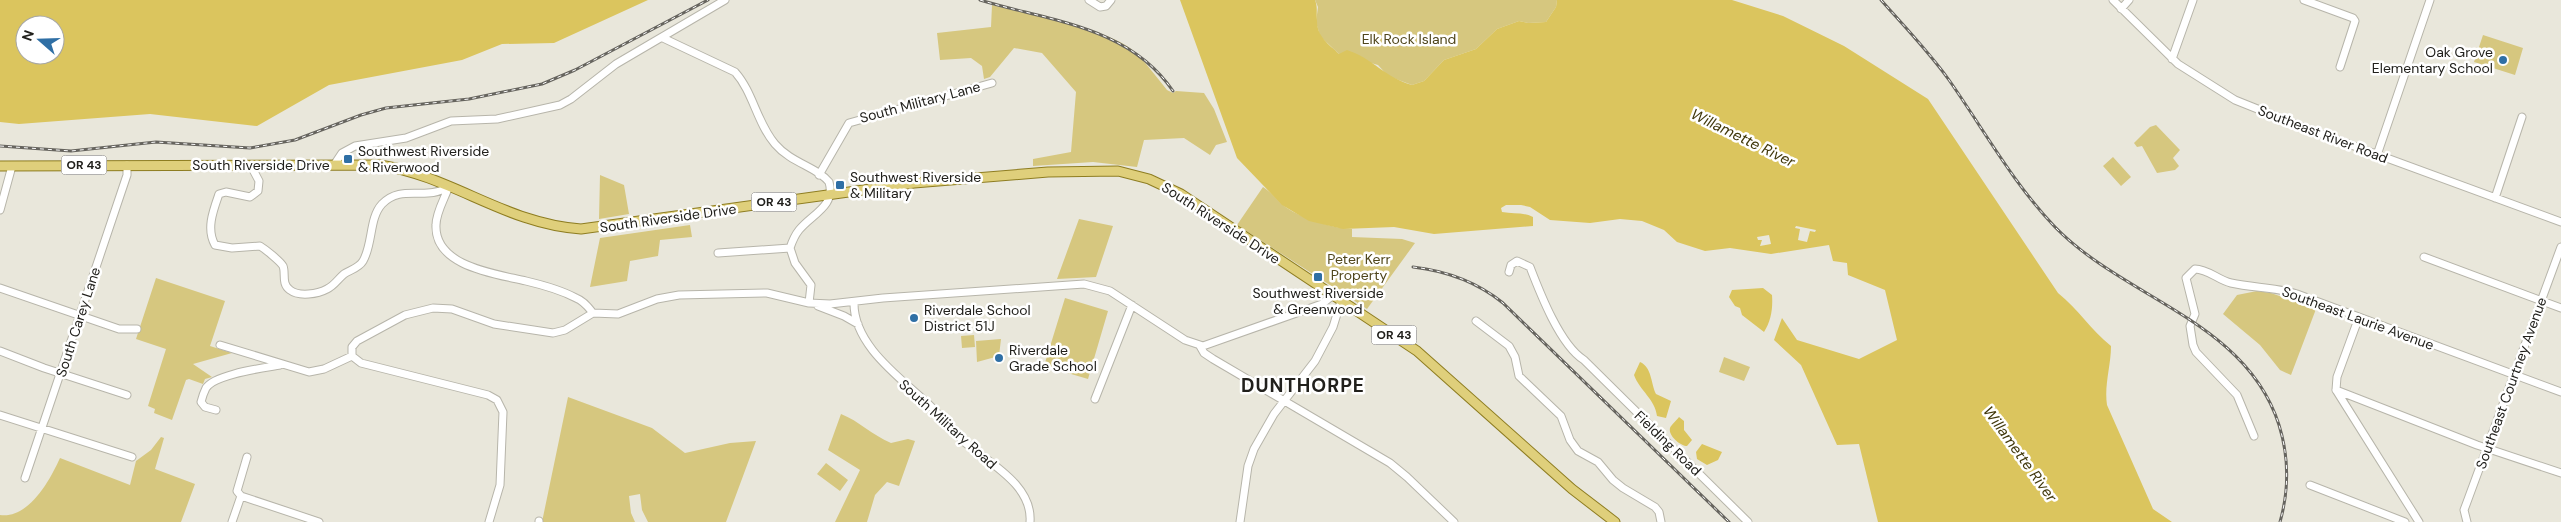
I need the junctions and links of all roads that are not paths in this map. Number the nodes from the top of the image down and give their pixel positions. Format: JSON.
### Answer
{"nodes":[{"id":1,"x":725,"y":0,"type":"edge"},
{"id":2,"x":1089,"y":0,"type":"edge"},
{"id":3,"x":1111,"y":0,"type":"edge"},
{"id":4,"x":2113,"y":0,"type":"edge"},
{"id":5,"x":2129,"y":0,"type":"edge"},
{"id":6,"x":2193,"y":0,"type":"edge"},
{"id":7,"x":2304,"y":0,"type":"edge"},
{"id":8,"x":2430,"y":0,"type":"edge"},
{"id":9,"x":2121,"y":9,"type":"junction"},
{"id":10,"x":663,"y":38,"type":"junction"},
{"id":11,"x":2172,"y":59,"type":"junction"},
{"id":12,"x":2340,"y":67,"type":"dead end"},
{"id":13,"x":992,"y":83,"type":"dead end"},
{"id":14,"x":2522,"y":117,"type":"dead end"},
{"id":15,"x":2377,"y":155,"type":"junction"},
{"id":16,"x":128,"y":165,"type":"junction"},
{"id":17,"x":334,"y":165,"type":"junction"},
{"id":18,"x":0,"y":166,"type":"edge"},
{"id":19,"x":12,"y":166,"type":"junction"},
{"id":20,"x":251,"y":166,"type":"junction"},
{"id":21,"x":819,"y":174,"type":"junction"},
{"id":22,"x":449,"y":186,"type":"junction"},
{"id":23,"x":830,"y":194,"type":"junction"},
{"id":24,"x":2495,"y":198,"type":"junction"},
{"id":25,"x":0,"y":210,"type":"edge"},
{"id":26,"x":2561,"y":222,"type":"edge"},
{"id":27,"x":2561,"y":247,"type":"edge"},
{"id":28,"x":790,"y":248,"type":"junction"},
{"id":29,"x":718,"y":253,"type":"dead end"},
{"id":30,"x":2424,"y":257,"type":"dead end"},
{"id":31,"x":1509,"y":272,"type":"dead end"},
{"id":32,"x":0,"y":288,"type":"edge"},
{"id":33,"x":1332,"y":295,"type":"junction"},
{"id":34,"x":1341,"y":301,"type":"junction"},
{"id":35,"x":2542,"y":301,"type":"junction"},
{"id":36,"x":854,"y":302,"type":"junction"},
{"id":37,"x":809,"y":303,"type":"junction"},
{"id":38,"x":1132,"y":305,"type":"junction"},
{"id":39,"x":2561,"y":308,"type":"edge"},
{"id":40,"x":593,"y":313,"type":"junction"},
{"id":41,"x":79,"y":315,"type":"junction"},
{"id":42,"x":2359,"y":317,"type":"junction"},
{"id":43,"x":1476,"y":321,"type":"dead end"},
{"id":44,"x":860,"y":326,"type":"junction"},
{"id":45,"x":137,"y":329,"type":"dead end"},
{"id":46,"x":220,"y":344,"type":"dead end"},
{"id":47,"x":1200,"y":346,"type":"junction"},
{"id":48,"x":0,"y":351,"type":"edge"},
{"id":49,"x":352,"y":356,"type":"junction"},
{"id":50,"x":281,"y":365,"type":"junction"},
{"id":51,"x":61,"y":374,"type":"junction"},
{"id":52,"x":2515,"y":375,"type":"junction"},
{"id":53,"x":2336,"y":390,"type":"junction"},
{"id":54,"x":2561,"y":392,"type":"edge"},
{"id":55,"x":127,"y":395,"type":"dead end"},
{"id":56,"x":1095,"y":399,"type":"dead end"},
{"id":57,"x":1284,"y":401,"type":"junction"},
{"id":58,"x":216,"y":410,"type":"dead end"},
{"id":59,"x":0,"y":415,"type":"edge"},
{"id":60,"x":41,"y":429,"type":"junction"},
{"id":61,"x":2254,"y":436,"type":"dead end"},
{"id":62,"x":2487,"y":448,"type":"junction"},
{"id":63,"x":132,"y":457,"type":"dead end"},
{"id":64,"x":247,"y":457,"type":"dead end"},
{"id":65,"x":2561,"y":473,"type":"edge"},
{"id":66,"x":25,"y":478,"type":"dead end"},
{"id":67,"x":2310,"y":485,"type":"dead end"},
{"id":68,"x":241,"y":496,"type":"junction"},
{"id":69,"x":2466,"y":520,"type":"edge"},
{"id":70,"x":232,"y":522,"type":"edge"},
{"id":71,"x":319,"y":522,"type":"edge"},
{"id":72,"x":489,"y":522,"type":"edge"},
{"id":73,"x":1030,"y":522,"type":"edge"},
{"id":74,"x":1240,"y":522,"type":"edge"},
{"id":75,"x":1454,"y":522,"type":"edge"},
{"id":76,"x":1615,"y":522,"type":"edge"},
{"id":77,"x":1661,"y":522,"type":"edge"},
{"id":78,"x":1748,"y":522,"type":"edge"},
{"id":79,"x":2405,"y":522,"type":"edge"},
{"id":80,"x":2419,"y":522,"type":"edge"}],
"edges":[{"from":1,"to":10,"type":"street"},
{"from":2,"to":3,"type":"street"},
{"from":4,"to":9,"type":"street","name":"Southeast River Road"},
{"from":5,"to":9,"type":"street"},
{"from":6,"to":11,"type":"street"},
{"from":7,"to":12,"type":"street"},
{"from":8,"to":15,"type":"street"},
{"from":9,"to":11,"type":"street","name":"Southeast River Road"},
{"from":10,"to":17,"type":"street"},
{"from":10,"to":21,"type":"street"},
{"from":11,"to":15,"type":"street","name":"Southeast River Road"},
{"from":13,"to":21,"type":"street","name":"South Military Lane"},
{"from":14,"to":24,"type":"street"},
{"from":15,"to":24,"type":"street","name":"Southeast River Road"},
{"from":16,"to":19,"type":"main road","name":"South Riverside Drive","number":"OR 43"},
{"from":16,"to":20,"type":"main road","name":"South Riverside Drive","number":"OR 43"},
{"from":16,"to":41,"type":"street","name":"South Carey Lane"},
{"from":17,"to":20,"type":"main road","name":"South Riverside Drive","number":"OR 43"},
{"from":17,"to":22,"type":"main road","name":"South Riverside Drive","number":"OR 43"},
{"from":18,"to":19,"type":"main road","name":"South Riverside Drive","number":"OR 43"},
{"from":19,"to":25,"type":"street"},
{"from":20,"to":22,"type":"street"},
{"from":21,"to":23,"type":"street"},
{"from":22,"to":23,"type":"main road","name":"South Riverside Drive","number":"OR 43"},
{"from":22,"to":40,"type":"street"},
{"from":23,"to":28,"type":"street"},
{"from":23,"to":33,"type":"main road","name":"South Riverside Drive","number":"OR 43"},
{"from":24,"to":26,"type":"street","name":"Southeast River Road"},
{"from":27,"to":35,"type":"street","name":"Southeast Courtney Avenue"},
{"from":28,"to":29,"type":"street"},
{"from":28,"to":37,"type":"street"},
{"from":30,"to":35,"type":"street"},
{"from":31,"to":78,"type":"street","name":"Fielding Road"},
{"from":32,"to":41,"type":"street"},
{"from":33,"to":34,"type":"main road","name":"South Riverside Drive","number":"OR 43"},
{"from":33,"to":47,"type":"street"},
{"from":34,"to":57,"type":"street"},
{"from":34,"to":76,"type":"main road","name":"South Riverside Drive","number":"OR 43"},
{"from":35,"to":39,"type":"street"},
{"from":35,"to":52,"type":"street","name":"Southeast Courtney Avenue"},
{"from":36,"to":37,"type":"street"},
{"from":36,"to":38,"type":"street"},
{"from":36,"to":44,"type":"street","name":"South Military Road"},
{"from":37,"to":40,"type":"street"},
{"from":37,"to":44,"type":"street"},
{"from":38,"to":47,"type":"street"},
{"from":38,"to":56,"type":"street"},
{"from":40,"to":49,"type":"street"},
{"from":41,"to":45,"type":"street"},
{"from":41,"to":51,"type":"street","name":"South Carey Lane"},
{"from":42,"to":52,"type":"street","name":"Southeast Laurie Avenue"},
{"from":42,"to":53,"type":"street"},
{"from":42,"to":61,"type":"street","name":"Southeast Laurie Avenue"},
{"from":43,"to":77,"type":"street"},
{"from":44,"to":73,"type":"street","name":"South Military Road"},
{"from":46,"to":50,"type":"street"},
{"from":47,"to":57,"type":"street"},
{"from":48,"to":51,"type":"street"},
{"from":49,"to":50,"type":"street"},
{"from":49,"to":72,"type":"street"},
{"from":50,"to":58,"type":"street"},
{"from":51,"to":55,"type":"street"},
{"from":51,"to":60,"type":"street","name":"South Carey Lane"},
{"from":52,"to":54,"type":"street","name":"Southeast Laurie Avenue"},
{"from":52,"to":62,"type":"street","name":"Southeast Courtney Avenue"},
{"from":53,"to":62,"type":"street"},
{"from":53,"to":80,"type":"street"},
{"from":57,"to":74,"type":"street"},
{"from":57,"to":75,"type":"street"},
{"from":59,"to":60,"type":"street"},
{"from":60,"to":63,"type":"street"},
{"from":60,"to":66,"type":"street","name":"South Carey Lane"},
{"from":62,"to":65,"type":"street"},
{"from":62,"to":69,"type":"street","name":"Southeast Courtney Avenue"},
{"from":64,"to":68,"type":"street"},
{"from":67,"to":79,"type":"street"},
{"from":68,"to":70,"type":"street"},
{"from":68,"to":71,"type":"street"}]}
